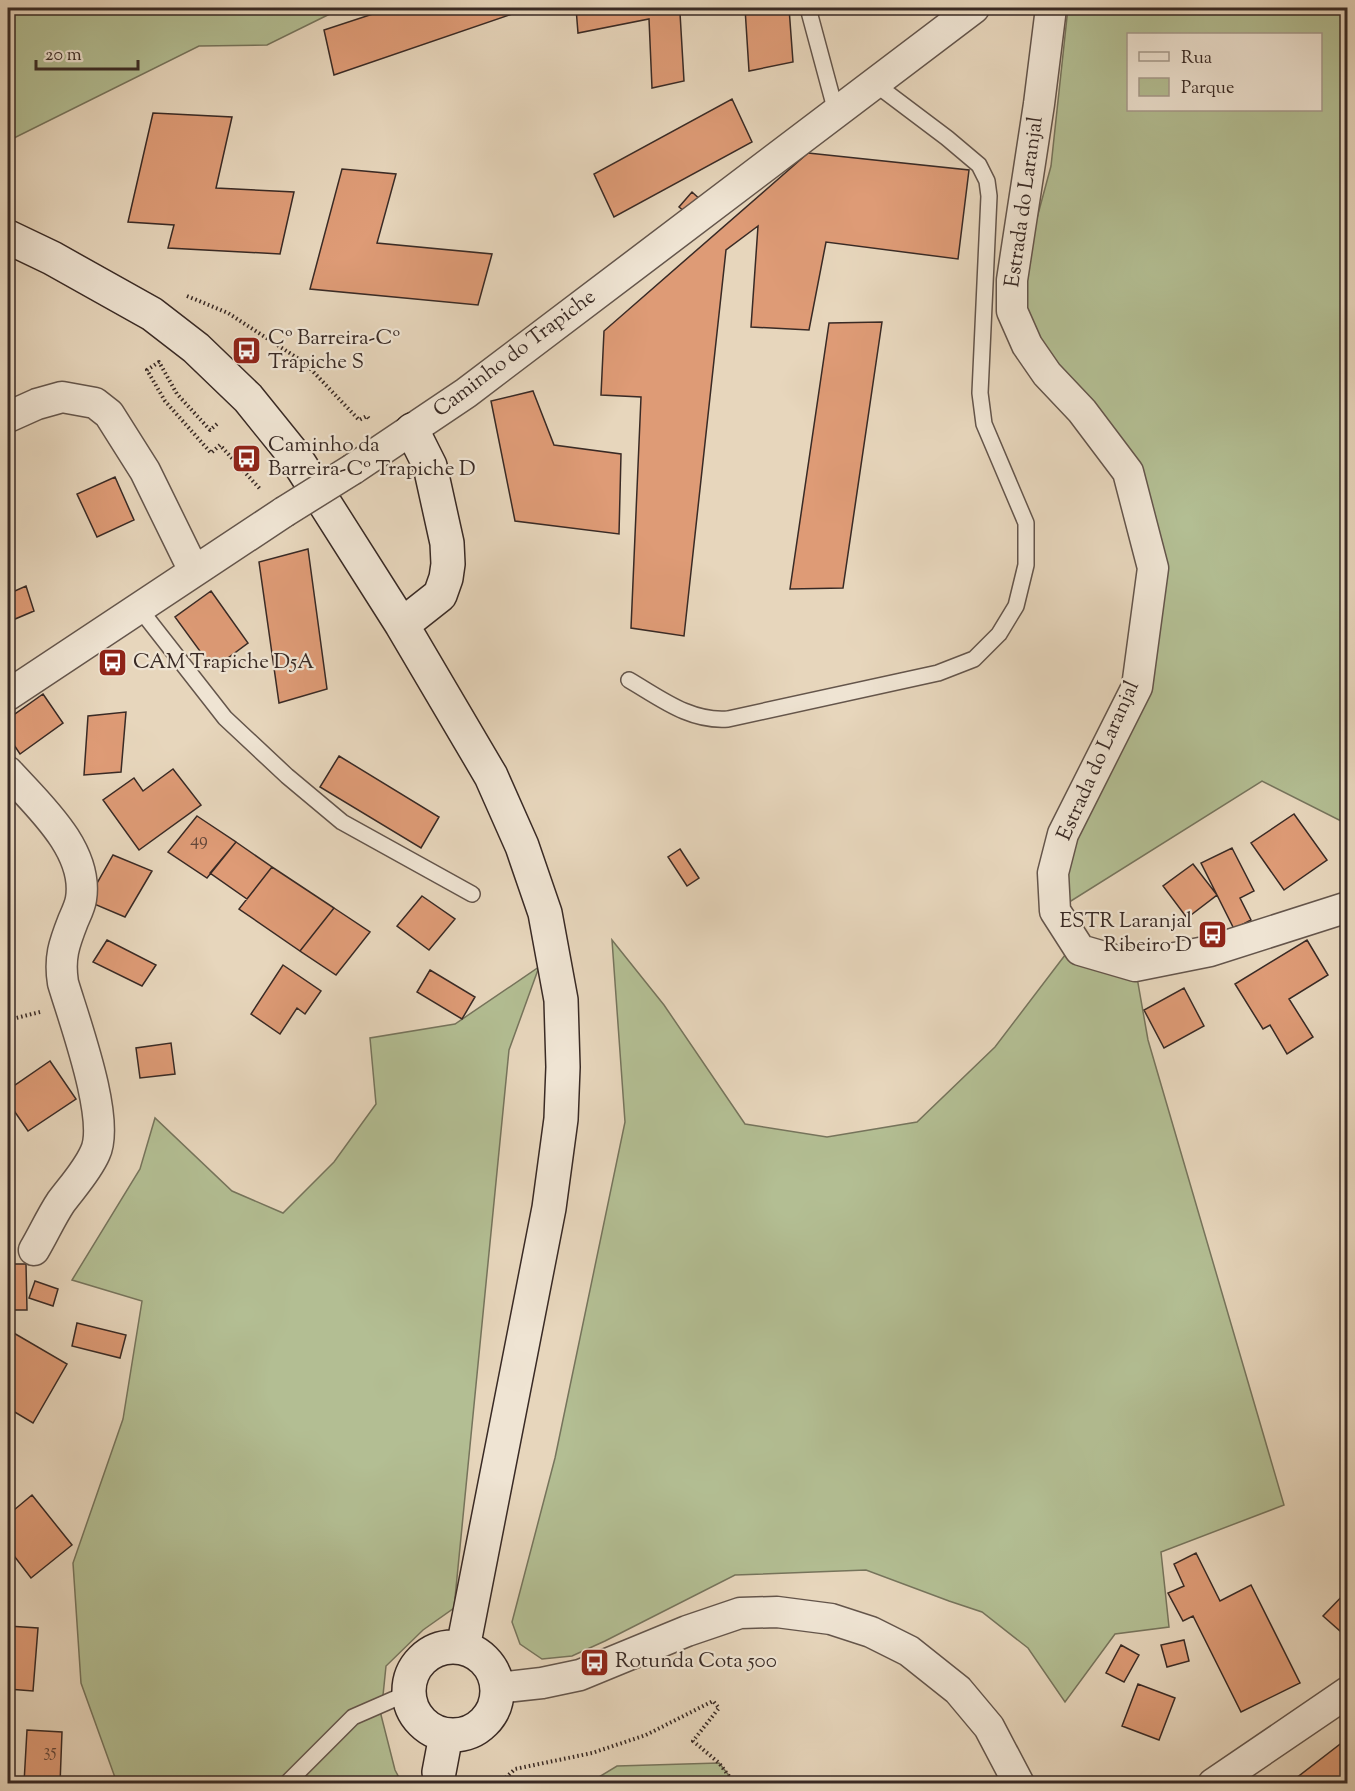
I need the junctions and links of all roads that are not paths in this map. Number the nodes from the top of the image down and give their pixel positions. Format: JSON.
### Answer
{"nodes":[{"id":1,"x":808,"y":8,"type":"edge"},
{"id":2,"x":974,"y":8,"type":"edge"},
{"id":3,"x":1051,"y":8,"type":"edge"},
{"id":4,"x":874,"y":83,"type":"junction"},
{"id":5,"x":836,"y":112,"type":"junction"},
{"id":6,"x":8,"y":237,"type":"edge"},
{"id":7,"x":8,"y":417,"type":"edge"},
{"id":8,"x":399,"y":438,"type":"junction"},
{"id":9,"x":194,"y":571,"type":"junction"},
{"id":10,"x":139,"y":608,"type":"junction"},
{"id":11,"x":402,"y":625,"type":"junction"},
{"id":12,"x":629,"y":680,"type":"dead end"},
{"id":13,"x":8,"y":696,"type":"edge"},
{"id":14,"x":8,"y":772,"type":"edge"},
{"id":15,"x":472,"y":894,"type":"dead end"},
{"id":16,"x":1347,"y":907,"type":"edge"},
{"id":17,"x":34,"y":1250,"type":"dead end"},
{"id":18,"x":466,"y":1634,"type":"junction"},
{"id":19,"x":497,"y":1688,"type":"junction"},
{"id":20,"x":1347,"y":1692,"type":"edge"},
{"id":21,"x":408,"y":1693,"type":"junction"},
{"id":22,"x":446,"y":1735,"type":"junction"},
{"id":23,"x":439,"y":1772,"type":"dead end"},
{"id":24,"x":286,"y":1784,"type":"edge"},
{"id":25,"x":1019,"y":1784,"type":"edge"},
{"id":26,"x":1213,"y":1784,"type":"edge"}],
"edges":[{"from":1,"to":5,"type":"lane"},
{"from":2,"to":4,"type":"street","name":"Caminho do Trapiche"},
{"from":3,"to":16,"type":"street","name":"Estrada do Laranjal"},
{"from":4,"to":5,"type":"street","name":"Caminho do Trapiche"},
{"from":4,"to":12,"type":"lane"},
{"from":5,"to":8,"type":"street","name":"Caminho do Trapiche"},
{"from":6,"to":11,"type":"main road"},
{"from":7,"to":9,"type":"street"},
{"from":8,"to":9,"type":"street","name":"Caminho do Trapiche","bridge":true},
{"from":8,"to":11,"type":"main road"},
{"from":9,"to":10,"type":"street","name":"Caminho do Trapiche"},
{"from":10,"to":13,"type":"street","name":"Caminho do Trapiche"},
{"from":10,"to":15,"type":"lane"},
{"from":11,"to":18,"type":"main road"},
{"from":14,"to":17,"type":"street"},
{"from":18,"to":19,"type":"main road"},
{"from":18,"to":21,"type":"main road"},
{"from":19,"to":22,"type":"main road"},
{"from":19,"to":25,"type":"street"},
{"from":20,"to":26,"type":"street"},
{"from":21,"to":22,"type":"main road"},
{"from":21,"to":24,"type":"lane"},
{"from":22,"to":23,"type":"main road"}]}
